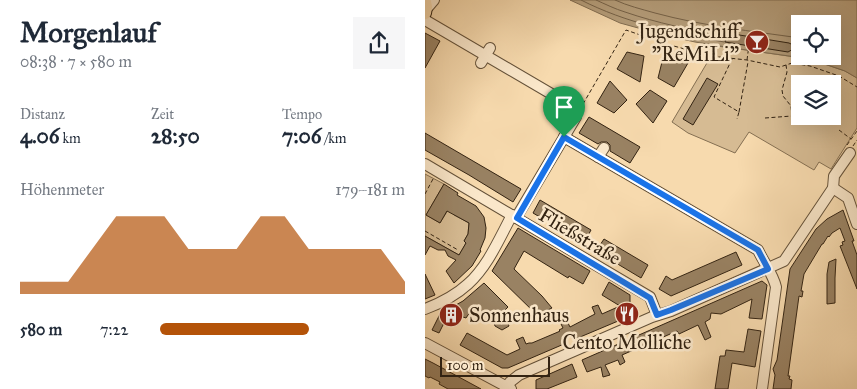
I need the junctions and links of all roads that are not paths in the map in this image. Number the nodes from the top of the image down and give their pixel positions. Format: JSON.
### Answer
{"nodes":[{"id":1,"x":425,"y":20,"type":"edge"},
{"id":2,"x":564,"y":137,"type":"junction"},
{"id":3,"x":604,"y":148,"type":"dead end"},
{"id":4,"x":851,"y":150,"type":"road end"},
{"id":5,"x":598,"y":157,"type":"junction"},
{"id":6,"x":425,"y":164,"type":"edge"},
{"id":7,"x":833,"y":188,"type":"junction"},
{"id":8,"x":514,"y":217,"type":"junction"},
{"id":9,"x":857,"y":224,"type":"edge"},
{"id":10,"x":768,"y":269,"type":"junction"},
{"id":11,"x":425,"y":309,"type":"edge"},
{"id":12,"x":657,"y":315,"type":"junction"},
{"id":13,"x":425,"y":342,"type":"edge"},
{"id":14,"x":508,"y":388,"type":"edge"},
{"id":15,"x":762,"y":389,"type":"edge"}],
"edges":[{"from":1,"to":2,"type":"street"},
{"from":2,"to":5,"type":"street"},
{"from":2,"to":8,"type":"street"},
{"from":3,"to":5,"type":"street"},
{"from":4,"to":7,"type":"street"},
{"from":5,"to":10,"type":"street"},
{"from":6,"to":8,"type":"street","name":"Fließstraße"},
{"from":7,"to":9,"type":"street"},
{"from":7,"to":10,"type":"street"},
{"from":8,"to":11,"type":"street"},
{"from":8,"to":12,"type":"street","name":"Fließstraße"},
{"from":10,"to":12,"type":"street"},
{"from":10,"to":15,"type":"street"},
{"from":12,"to":14,"type":"street"},
{"from":13,"to":14,"type":"street"}]}
